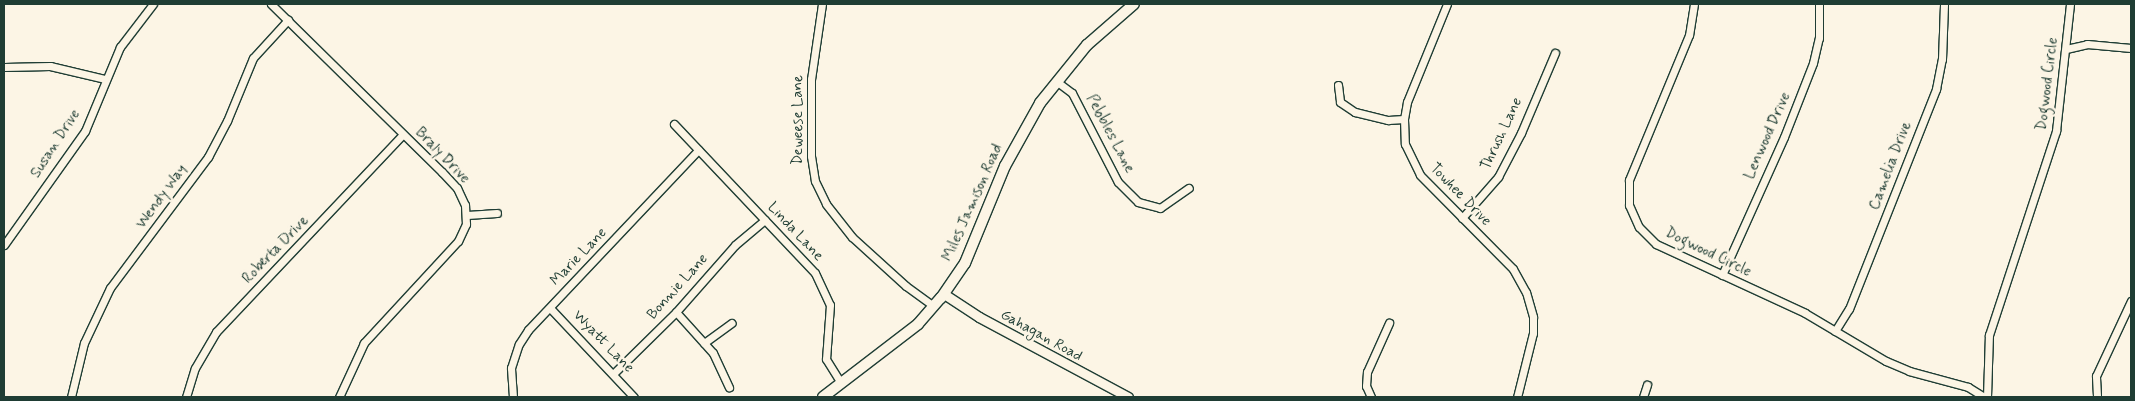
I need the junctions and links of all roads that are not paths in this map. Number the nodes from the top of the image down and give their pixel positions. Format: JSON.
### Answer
{"nodes":[{"id":1,"x":153,"y":4,"type":"edge"},
{"id":2,"x":270,"y":4,"type":"edge"},
{"id":3,"x":822,"y":4,"type":"edge"},
{"id":4,"x":1134,"y":4,"type":"edge"},
{"id":5,"x":1447,"y":4,"type":"edge"},
{"id":6,"x":1694,"y":4,"type":"edge"},
{"id":7,"x":1820,"y":4,"type":"edge"},
{"id":8,"x":1944,"y":4,"type":"edge"},
{"id":9,"x":2070,"y":4,"type":"edge"},
{"id":10,"x":288,"y":20,"type":"junction"},
{"id":11,"x":2131,"y":48,"type":"edge"},
{"id":12,"x":2066,"y":49,"type":"junction"},
{"id":13,"x":1555,"y":53,"type":"dead end"},
{"id":14,"x":4,"y":67,"type":"edge"},
{"id":15,"x":105,"y":79,"type":"junction"},
{"id":16,"x":1056,"y":81,"type":"junction"},
{"id":17,"x":1338,"y":85,"type":"dead end"},
{"id":18,"x":1404,"y":118,"type":"junction"},
{"id":19,"x":674,"y":124,"type":"dead end"},
{"id":20,"x":403,"y":134,"type":"junction"},
{"id":21,"x":698,"y":150,"type":"junction"},
{"id":22,"x":1189,"y":188,"type":"dead end"},
{"id":23,"x":497,"y":213,"type":"dead end"},
{"id":24,"x":467,"y":215,"type":"junction"},
{"id":25,"x":1462,"y":218,"type":"junction"},
{"id":26,"x":765,"y":220,"type":"junction"},
{"id":27,"x":4,"y":245,"type":"edge"},
{"id":28,"x":1722,"y":275,"type":"junction"},
{"id":29,"x":944,"y":294,"type":"junction"},
{"id":30,"x":2131,"y":301,"type":"edge"},
{"id":31,"x":934,"y":306,"type":"junction"},
{"id":32,"x":550,"y":308,"type":"junction"},
{"id":33,"x":676,"y":312,"type":"junction"},
{"id":34,"x":732,"y":323,"type":"dead end"},
{"id":35,"x":1389,"y":323,"type":"dead end"},
{"id":36,"x":1835,"y":331,"type":"junction"},
{"id":37,"x":704,"y":343,"type":"junction"},
{"id":38,"x":614,"y":374,"type":"junction"},
{"id":39,"x":841,"y":383,"type":"junction"},
{"id":40,"x":1647,"y":385,"type":"dead end"},
{"id":41,"x":729,"y":388,"type":"dead end"},
{"id":42,"x":2097,"y":396,"type":"edge"},
{"id":43,"x":71,"y":397,"type":"edge"},
{"id":44,"x":186,"y":397,"type":"edge"},
{"id":45,"x":339,"y":397,"type":"edge"},
{"id":46,"x":514,"y":397,"type":"edge"},
{"id":47,"x":634,"y":397,"type":"edge"},
{"id":48,"x":823,"y":397,"type":"edge"},
{"id":49,"x":1128,"y":397,"type":"edge"},
{"id":50,"x":1371,"y":397,"type":"edge"},
{"id":51,"x":1517,"y":397,"type":"edge"},
{"id":52,"x":1643,"y":397,"type":"edge"},
{"id":53,"x":1986,"y":397,"type":"edge"}],
"edges":[{"from":1,"to":15,"type":"street","name":"Susan Drive"},
{"from":2,"to":10,"type":"street","name":"Braly Drive"},
{"from":3,"to":31,"type":"street","name":"Deweese Lane"},
{"from":4,"to":16,"type":"main road","name":"Miles Jamison Road"},
{"from":5,"to":18,"type":"street","name":"Towhee Drive"},
{"from":6,"to":28,"type":"street","name":"Dogwood Circle"},
{"from":7,"to":28,"type":"street","name":"Lenwood Drive"},
{"from":8,"to":36,"type":"street","name":"Camelia Drive"},
{"from":9,"to":12,"type":"street","name":"Dogwood Circle"},
{"from":10,"to":20,"type":"street","name":"Braly Drive"},
{"from":10,"to":43,"type":"street","name":"Wendy Way"},
{"from":11,"to":12,"type":"street"},
{"from":12,"to":53,"type":"street","name":"Dogwood Circle"},
{"from":13,"to":25,"type":"street","name":"Thrush Lane"},
{"from":14,"to":15,"type":"street"},
{"from":15,"to":27,"type":"street","name":"Susan Drive"},
{"from":16,"to":22,"type":"street","name":"Pebbles Lane"},
{"from":16,"to":29,"type":"main road","name":"Miles Jamison Road"},
{"from":17,"to":18,"type":"street"},
{"from":18,"to":25,"type":"street","name":"Towhee Drive"},
{"from":19,"to":21,"type":"street","name":"Linda Lane"},
{"from":20,"to":24,"type":"street","name":"Braly Drive"},
{"from":20,"to":44,"type":"street","name":"Roberta Drive"},
{"from":21,"to":26,"type":"street","name":"Linda Lane"},
{"from":21,"to":32,"type":"street","name":"Marie Lane"},
{"from":23,"to":24,"type":"street"},
{"from":24,"to":45,"type":"street"},
{"from":25,"to":51,"type":"street","name":"Towhee Drive"},
{"from":26,"to":33,"type":"street","name":"Bonnie Lane"},
{"from":26,"to":39,"type":"street","name":"Linda Lane"},
{"from":28,"to":36,"type":"street","name":"Dogwood Circle"},
{"from":29,"to":31,"type":"main road","name":"Miles Jamison Road"},
{"from":29,"to":49,"type":"street","name":"Gahagan Road"},
{"from":30,"to":42,"type":"street"},
{"from":31,"to":39,"type":"main road","name":"Miles Jamison Road"},
{"from":32,"to":38,"type":"street","name":"Wyatt Lane"},
{"from":32,"to":46,"type":"street","name":"Marie Lane"},
{"from":33,"to":37,"type":"street"},
{"from":33,"to":38,"type":"street","name":"Bonnie Lane"},
{"from":34,"to":37,"type":"street"},
{"from":35,"to":50,"type":"street"},
{"from":36,"to":53,"type":"street","name":"Dogwood Circle"},
{"from":37,"to":41,"type":"street"},
{"from":38,"to":47,"type":"street","name":"Wyatt Lane"},
{"from":39,"to":48,"type":"main road","name":"Miles Jamison Road"},
{"from":40,"to":52,"type":"street"}]}
